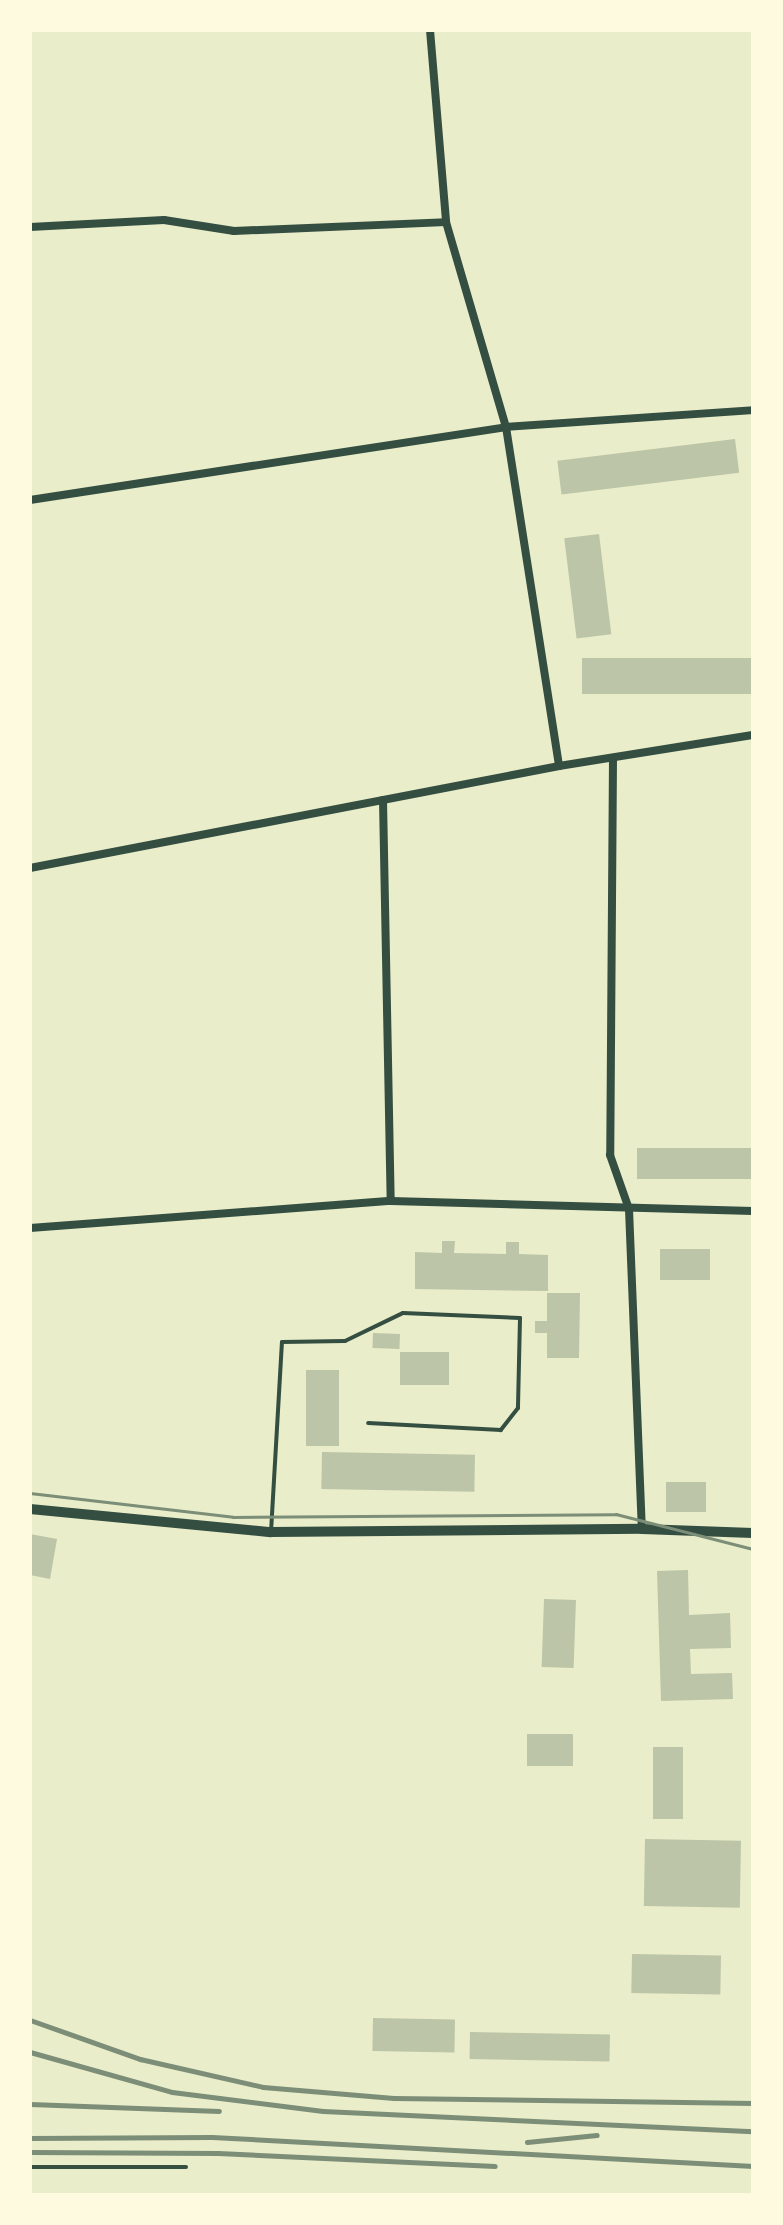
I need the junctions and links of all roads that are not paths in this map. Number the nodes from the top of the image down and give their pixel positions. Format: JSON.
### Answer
{"nodes":[{"id":1,"x":430,"y":30,"type":"edge"},
{"id":2,"x":446,"y":222,"type":"junction"},
{"id":3,"x":30,"y":227,"type":"edge"},
{"id":4,"x":753,"y":410,"type":"edge"},
{"id":5,"x":506,"y":427,"type":"junction"},
{"id":6,"x":30,"y":500,"type":"edge"},
{"id":7,"x":753,"y":735,"type":"edge"},
{"id":8,"x":613,"y":758,"type":"junction"},
{"id":9,"x":560,"y":766,"type":"junction"},
{"id":10,"x":383,"y":800,"type":"junction"},
{"id":11,"x":30,"y":868,"type":"edge"},
{"id":12,"x":390,"y":1201,"type":"junction"},
{"id":13,"x":629,"y":1209,"type":"junction"},
{"id":14,"x":753,"y":1211,"type":"edge"},
{"id":15,"x":30,"y":1228,"type":"edge"},
{"id":16,"x":368,"y":1422,"type":"dead end"},
{"id":17,"x":30,"y":1509,"type":"edge"},
{"id":18,"x":642,"y":1529,"type":"junction"},
{"id":19,"x":271,"y":1532,"type":"junction"},
{"id":20,"x":753,"y":1533,"type":"edge"}],
"edges":[{"from":1,"to":2,"type":"street"},
{"from":2,"to":3,"type":"street"},
{"from":2,"to":5,"type":"street"},
{"from":4,"to":5,"type":"street"},
{"from":5,"to":6,"type":"street"},
{"from":5,"to":9,"type":"street"},
{"from":7,"to":8,"type":"street"},
{"from":8,"to":9,"type":"street"},
{"from":8,"to":13,"type":"street"},
{"from":9,"to":10,"type":"street"},
{"from":10,"to":11,"type":"street"},
{"from":10,"to":12,"type":"street"},
{"from":12,"to":13,"type":"street"},
{"from":12,"to":15,"type":"street"},
{"from":13,"to":14,"type":"street"},
{"from":13,"to":18,"type":"street"},
{"from":16,"to":19,"type":"lane"},
{"from":17,"to":19,"type":"street"},
{"from":18,"to":19,"type":"street"},
{"from":18,"to":20,"type":"street"}]}
